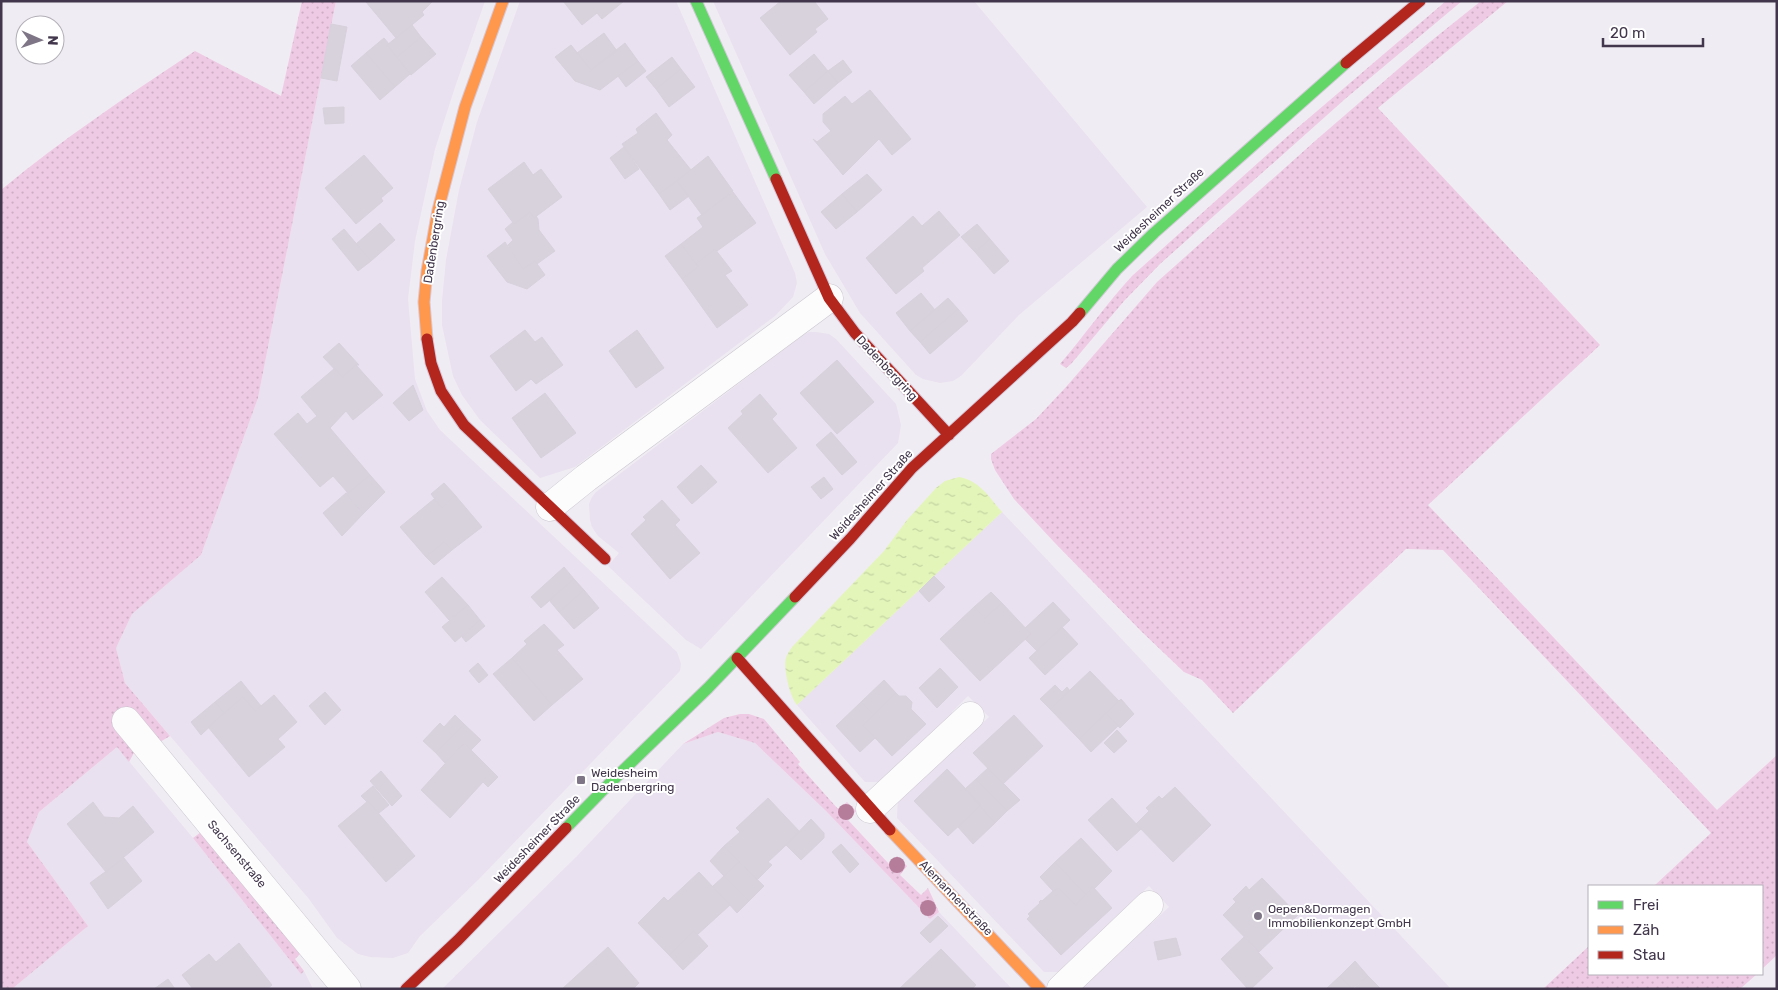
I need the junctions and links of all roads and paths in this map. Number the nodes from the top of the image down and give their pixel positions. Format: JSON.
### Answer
{"nodes":[{"id":1,"x":503,"y":1,"type":"edge"},
{"id":2,"x":696,"y":1,"type":"edge"},
{"id":3,"x":1420,"y":1,"type":"edge"},
{"id":4,"x":829,"y":298,"type":"junction"},
{"id":5,"x":949,"y":435,"type":"junction"},
{"id":6,"x":550,"y":507,"type":"junction"},
{"id":7,"x":605,"y":559,"type":"dead end"},
{"id":8,"x":737,"y":658,"type":"junction"},
{"id":9,"x":970,"y":716,"type":"dead end"},
{"id":10,"x":126,"y":721,"type":"dead end"},
{"id":11,"x":870,"y":809,"type":"junction"},
{"id":12,"x":1149,"y":905,"type":"dead end"},
{"id":13,"x":346,"y":989,"type":"edge"},
{"id":14,"x":406,"y":989,"type":"edge"},
{"id":15,"x":1040,"y":989,"type":"edge"},
{"id":16,"x":1061,"y":989,"type":"edge"}],
"edges":[{"from":1,"to":6,"type":"street","name":"Dadenbergring"},
{"from":2,"to":4,"type":"street","name":"Dadenbergring"},
{"from":3,"to":5,"type":"street","name":"Weidesheimer Straße"},
{"from":4,"to":5,"type":"street","name":"Dadenbergring"},
{"from":4,"to":6,"type":"street"},
{"from":5,"to":8,"type":"street","name":"Weidesheimer Straße"},
{"from":6,"to":7,"type":"street","name":"Dadenbergring"},
{"from":8,"to":11,"type":"street","name":"Alemannenstraße"},
{"from":8,"to":14,"type":"street","name":"Weidesheimer Straße"},
{"from":9,"to":11,"type":"street"},
{"from":10,"to":13,"type":"street","name":"Sachsenstraße"},
{"from":11,"to":15,"type":"street","name":"Alemannenstraße"},
{"from":12,"to":16,"type":"street"}]}
